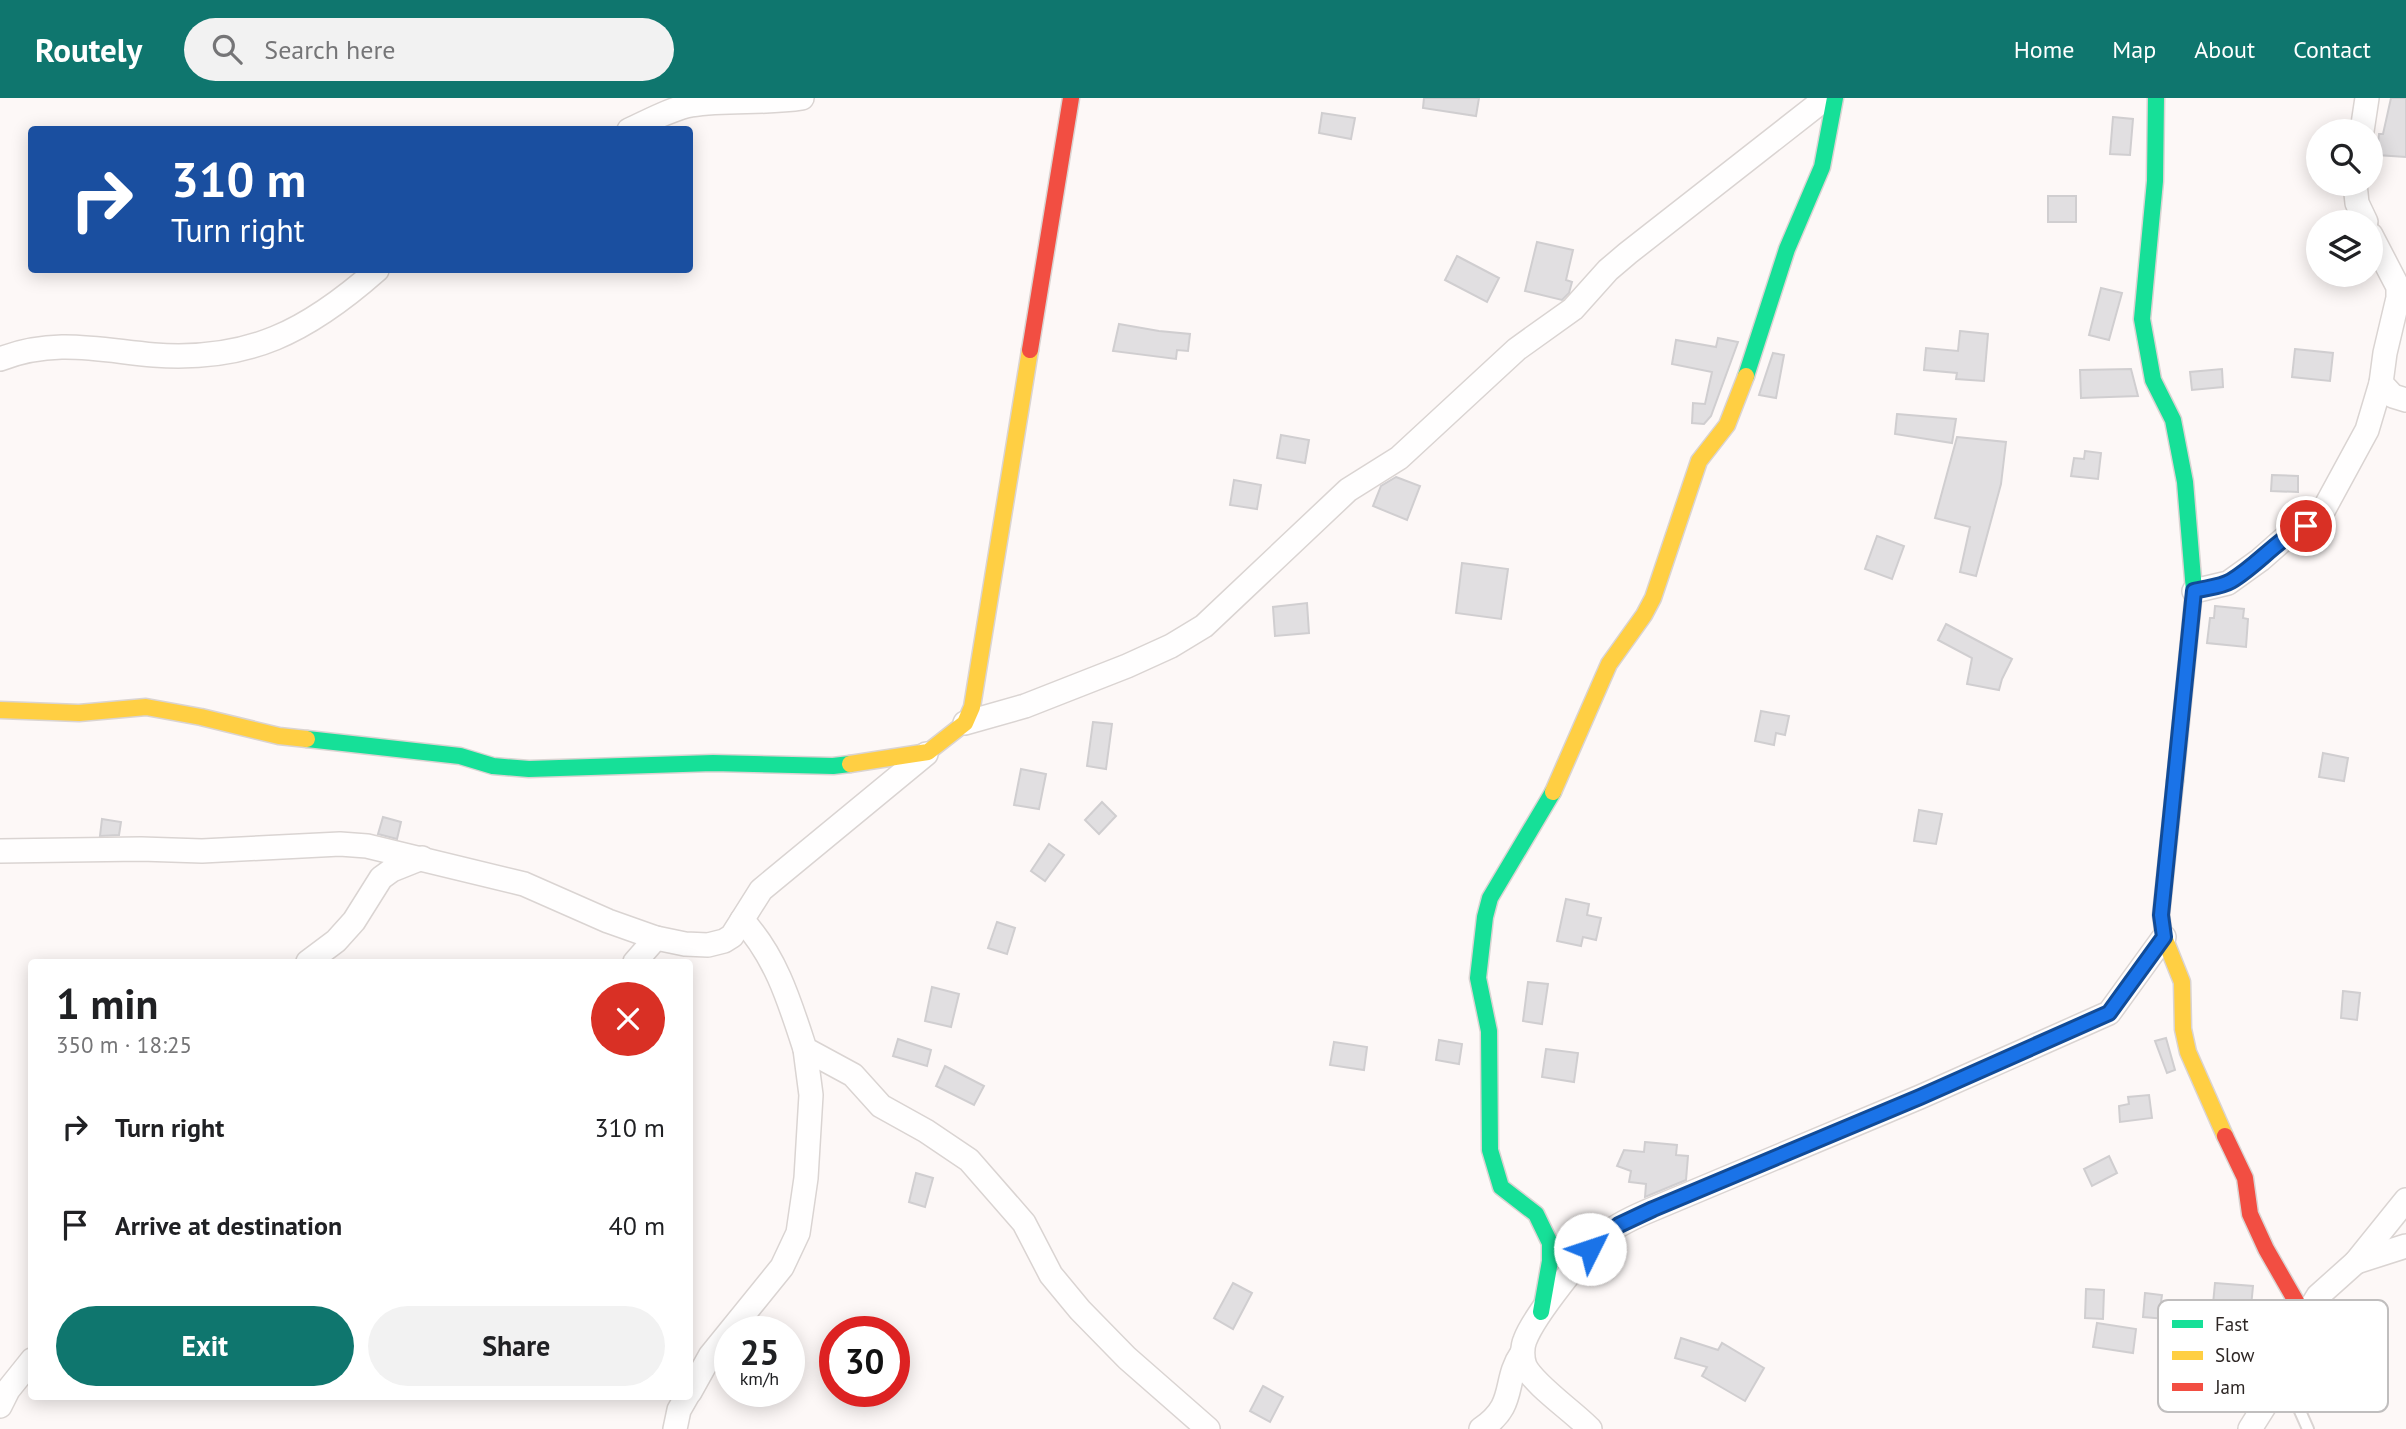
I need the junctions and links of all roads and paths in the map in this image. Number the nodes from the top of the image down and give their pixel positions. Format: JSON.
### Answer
{"nodes":[{"id":1,"x":802,"y":98,"type":"edge"},
{"id":2,"x":1071,"y":98,"type":"edge"},
{"id":3,"x":1826,"y":98,"type":"edge"},
{"id":4,"x":1835,"y":98,"type":"edge"},
{"id":5,"x":2156,"y":98,"type":"edge"},
{"id":6,"x":2367,"y":98,"type":"edge"},
{"id":7,"x":2364,"y":119,"type":"edge"},
{"id":8,"x":639,"y":126,"type":"edge"},
{"id":9,"x":2383,"y":258,"type":"edge"},
{"id":10,"x":373,"y":273,"type":"edge"},
{"id":11,"x":0,"y":359,"type":"edge"},
{"id":12,"x":2381,"y":383,"type":"junction"},
{"id":13,"x":2406,"y":400,"type":"edge"},
{"id":14,"x":2194,"y":591,"type":"junction"},
{"id":15,"x":0,"y":710,"type":"edge"},
{"id":16,"x":965,"y":723,"type":"junction"},
{"id":17,"x":928,"y":752,"type":"junction"},
{"id":18,"x":0,"y":851,"type":"edge"},
{"id":19,"x":422,"y":858,"type":"junction"},
{"id":20,"x":742,"y":920,"type":"junction"},
{"id":21,"x":2164,"y":937,"type":"junction"},
{"id":22,"x":656,"y":938,"type":"junction"},
{"id":23,"x":312,"y":959,"type":"edge"},
{"id":24,"x":638,"y":959,"type":"edge"},
{"id":25,"x":805,"y":1049,"type":"junction"},
{"id":26,"x":2406,"y":1200,"type":"edge"},
{"id":27,"x":2406,"y":1246,"type":"edge"},
{"id":28,"x":2356,"y":1262,"type":"junction"},
{"id":29,"x":2295,"y":1300,"type":"edge"},
{"id":30,"x":2316,"y":1300,"type":"edge"},
{"id":31,"x":1541,"y":1312,"type":"junction"},
{"id":32,"x":1522,"y":1353,"type":"junction"},
{"id":33,"x":28,"y":1365,"type":"edge"},
{"id":34,"x":693,"y":1387,"type":"edge"},
{"id":35,"x":685,"y":1400,"type":"edge"},
{"id":36,"x":0,"y":1406,"type":"edge"},
{"id":37,"x":2261,"y":1412,"type":"edge"},
{"id":38,"x":2300,"y":1412,"type":"edge"},
{"id":39,"x":675,"y":1429,"type":"edge"},
{"id":40,"x":1208,"y":1429,"type":"edge"},
{"id":41,"x":1481,"y":1429,"type":"edge"},
{"id":42,"x":1590,"y":1429,"type":"edge"},
{"id":43,"x":2250,"y":1429,"type":"edge"},
{"id":44,"x":2308,"y":1429,"type":"edge"}],
"edges":[{"from":1,"to":8,"type":"street"},
{"from":2,"to":16,"type":"street"},
{"from":3,"to":16,"type":"street"},
{"from":4,"to":31,"type":"street"},
{"from":5,"to":14,"type":"street"},
{"from":6,"to":7,"type":"street"},
{"from":9,"to":12,"type":"street"},
{"from":10,"to":11,"type":"street"},
{"from":12,"to":13,"type":"street"},
{"from":12,"to":14,"type":"street"},
{"from":14,"to":21,"type":"street"},
{"from":15,"to":17,"type":"street"},
{"from":16,"to":17,"type":"street"},
{"from":17,"to":20,"type":"street"},
{"from":18,"to":19,"type":"street"},
{"from":19,"to":22,"type":"street"},
{"from":19,"to":23,"type":"street"},
{"from":20,"to":22,"type":"street"},
{"from":20,"to":25,"type":"street"},
{"from":21,"to":29,"type":"street"},
{"from":21,"to":31,"type":"street"},
{"from":22,"to":24,"type":"street"},
{"from":25,"to":34,"type":"street"},
{"from":25,"to":40,"type":"street"},
{"from":26,"to":28,"type":"street"},
{"from":27,"to":28,"type":"street"},
{"from":28,"to":30,"type":"street"},
{"from":31,"to":32,"type":"street"},
{"from":32,"to":41,"type":"street"},
{"from":32,"to":42,"type":"street"},
{"from":33,"to":36,"type":"street"},
{"from":35,"to":39,"type":"street"},
{"from":37,"to":43,"type":"street"},
{"from":38,"to":44,"type":"lane"}]}
